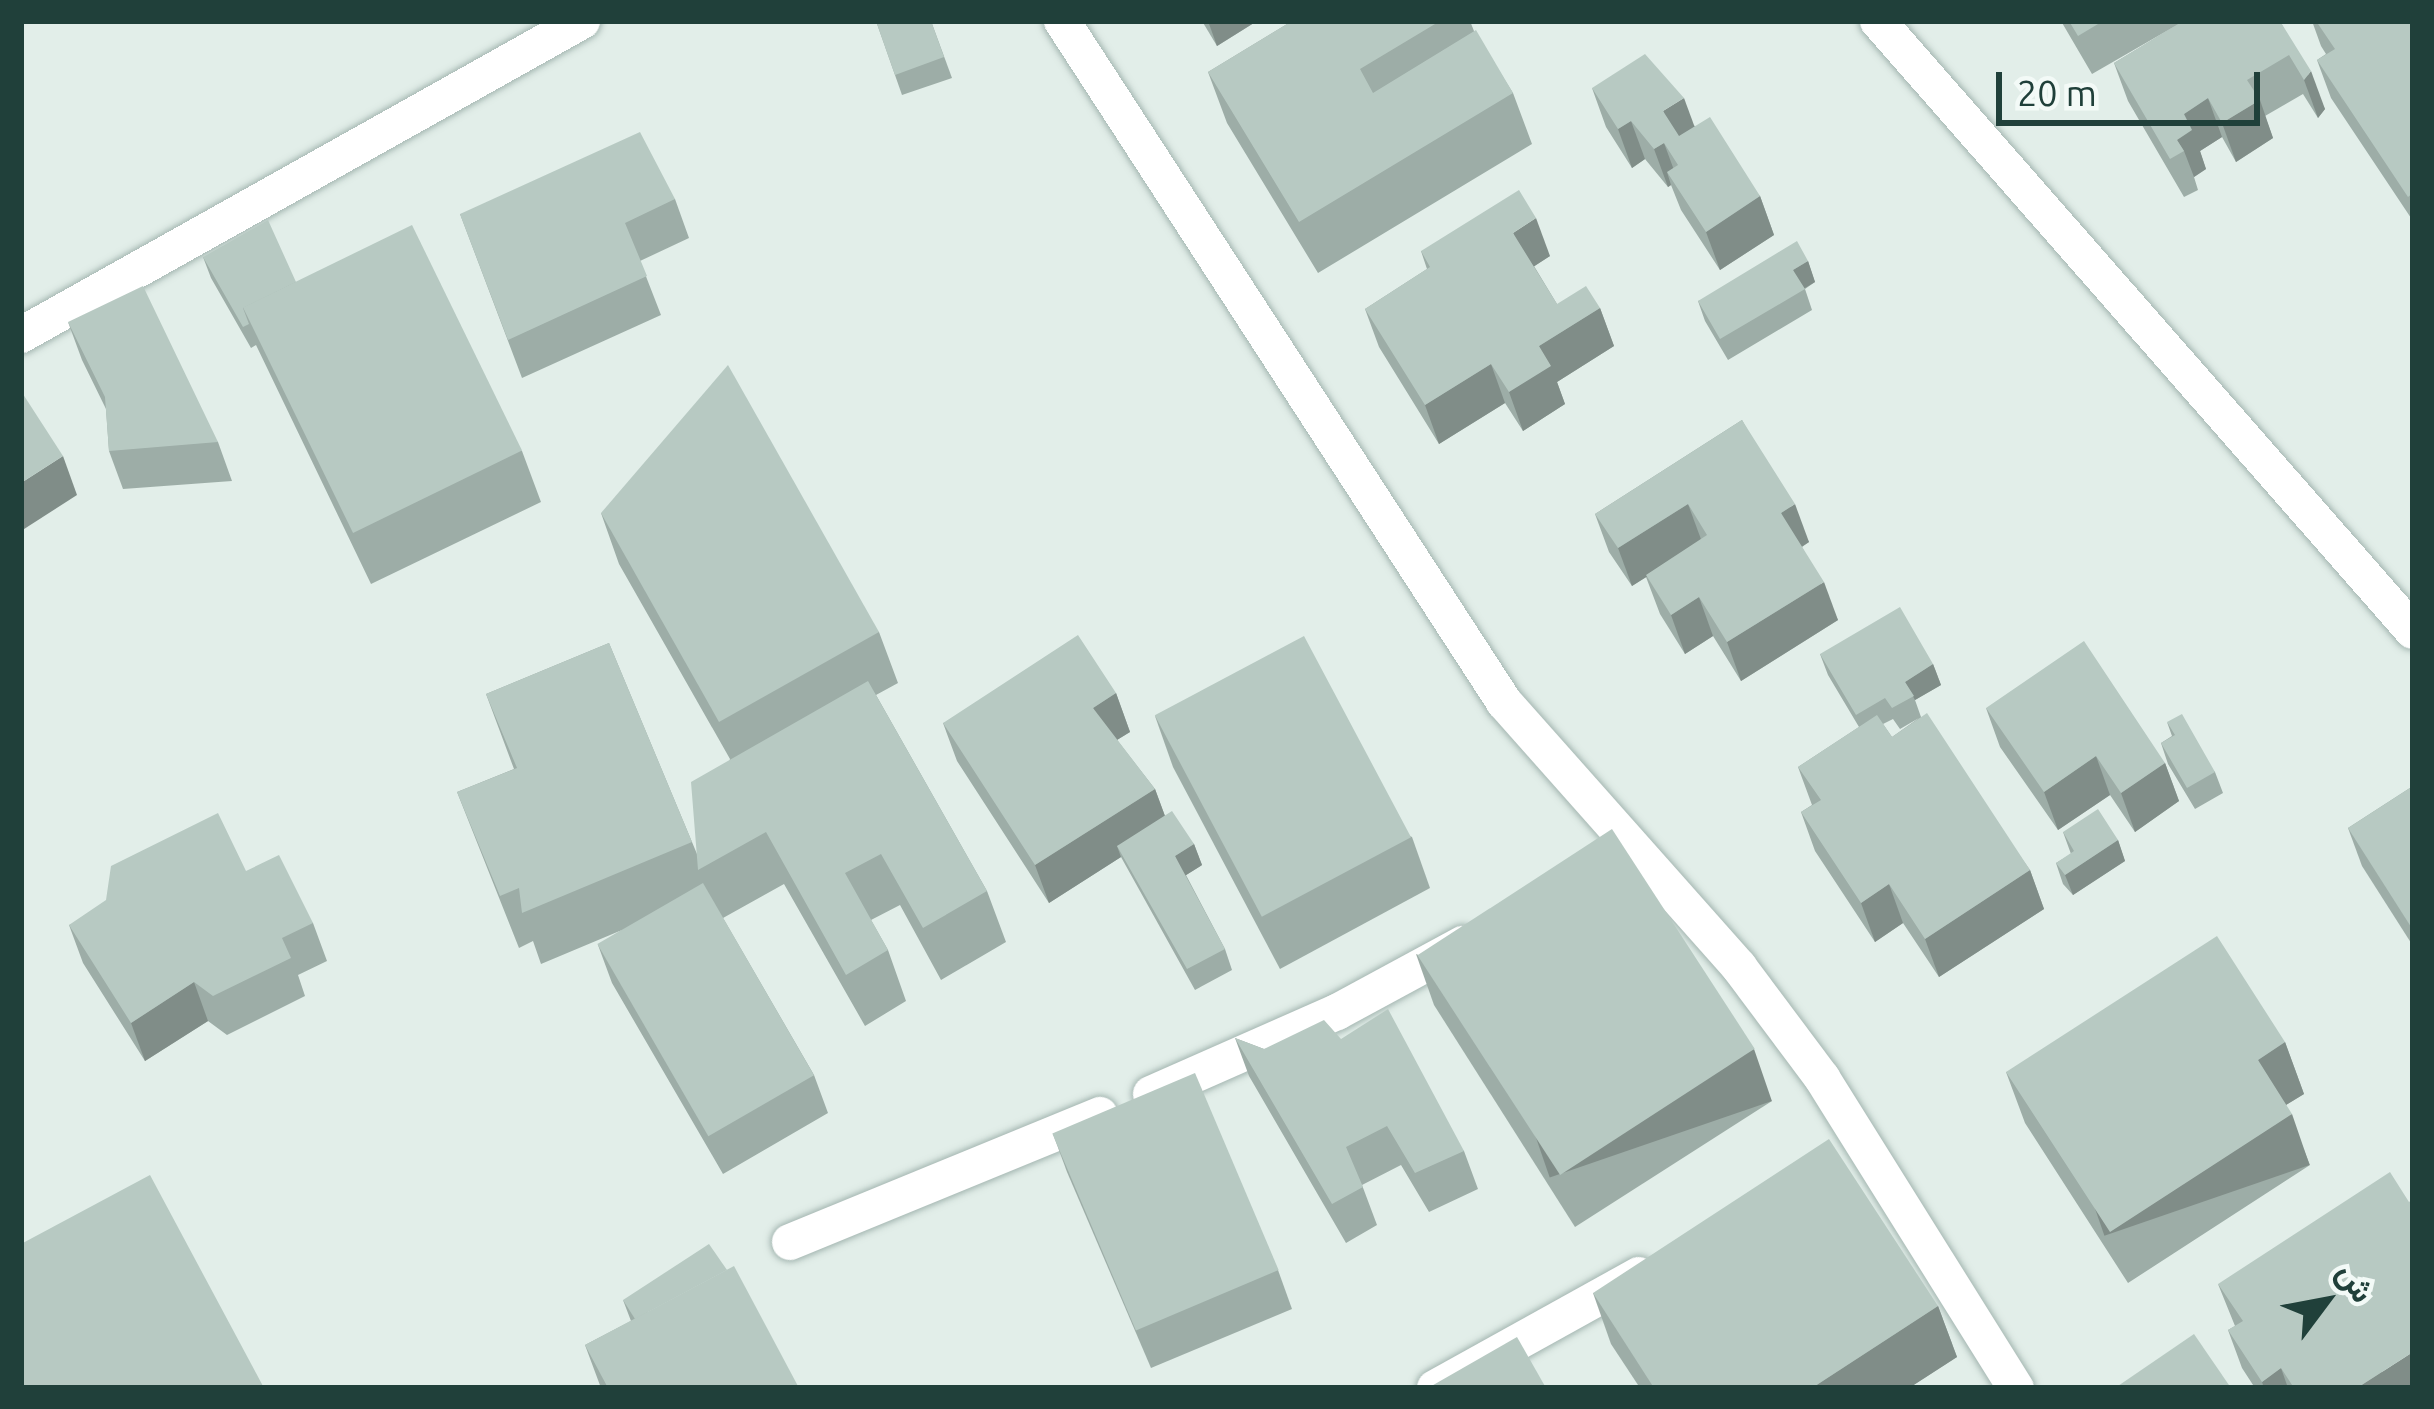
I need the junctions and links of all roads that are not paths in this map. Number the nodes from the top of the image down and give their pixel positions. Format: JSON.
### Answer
{"nodes":[{"id":1,"x":582,"y":21,"type":"edge"},
{"id":2,"x":1062,"y":21,"type":"edge"},
{"id":3,"x":1878,"y":21,"type":"edge"},
{"id":4,"x":21,"y":334,"type":"edge"},
{"id":5,"x":2413,"y":632,"type":"edge"},
{"id":6,"x":1626,"y":848,"type":"junction"},
{"id":7,"x":1589,"y":870,"type":"edge"},
{"id":8,"x":1495,"y":926,"type":"edge"},
{"id":9,"x":1867,"y":1148,"type":"junction"},
{"id":10,"x":1826,"y":1171,"type":"edge"},
{"id":11,"x":790,"y":1241,"type":"dead end"},
{"id":12,"x":1682,"y":1251,"type":"edge"},
{"id":13,"x":1435,"y":1388,"type":"edge"},
{"id":14,"x":2016,"y":1388,"type":"edge"}],
"edges":[{"from":1,"to":4,"type":"street"},
{"from":2,"to":6,"type":"street"},
{"from":3,"to":5,"type":"street"},
{"from":6,"to":7,"type":"street"},
{"from":6,"to":9,"type":"street"},
{"from":8,"to":11,"type":"street"},
{"from":9,"to":10,"type":"street"},
{"from":9,"to":14,"type":"street"},
{"from":12,"to":13,"type":"street"}]}
